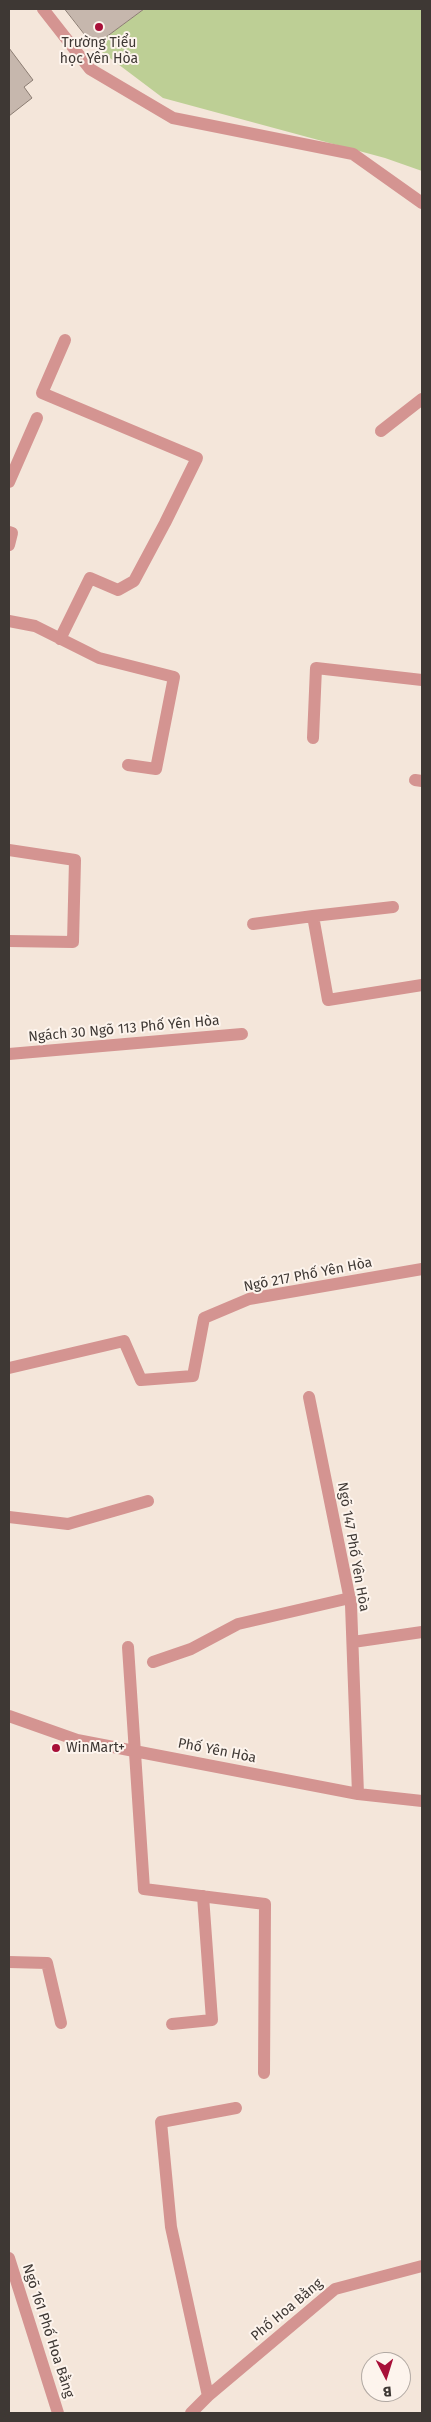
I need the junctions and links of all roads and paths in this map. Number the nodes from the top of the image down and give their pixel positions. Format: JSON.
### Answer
{"nodes":[{"id":1,"x":43,"y":9,"type":"edge"},
{"id":2,"x":422,"y":203,"type":"edge"},
{"id":3,"x":65,"y":340,"type":"dead end"},
{"id":4,"x":422,"y":399,"type":"edge"},
{"id":5,"x":37,"y":418,"type":"dead end"},
{"id":6,"x":381,"y":431,"type":"dead end"},
{"id":7,"x":9,"y":482,"type":"edge"},
{"id":8,"x":9,"y":532,"type":"edge"},
{"id":9,"x":9,"y":545,"type":"edge"},
{"id":10,"x":9,"y":621,"type":"edge"},
{"id":11,"x":60,"y":639,"type":"junction"},
{"id":12,"x":422,"y":680,"type":"edge"},
{"id":13,"x":313,"y":738,"type":"dead end"},
{"id":14,"x":128,"y":766,"type":"dead end"},
{"id":15,"x":9,"y":850,"type":"edge"},
{"id":16,"x":393,"y":907,"type":"dead end"},
{"id":17,"x":313,"y":916,"type":"junction"},
{"id":18,"x":254,"y":924,"type":"dead end"},
{"id":19,"x":9,"y":941,"type":"edge"},
{"id":20,"x":422,"y":985,"type":"edge"},
{"id":21,"x":242,"y":1034,"type":"dead end"},
{"id":22,"x":9,"y":1054,"type":"edge"},
{"id":23,"x":422,"y":1269,"type":"edge"},
{"id":24,"x":9,"y":1368,"type":"edge"},
{"id":25,"x":309,"y":1397,"type":"dead end"},
{"id":26,"x":148,"y":1501,"type":"dead end"},
{"id":27,"x":9,"y":1517,"type":"edge"},
{"id":28,"x":350,"y":1598,"type":"junction"},
{"id":29,"x":422,"y":1632,"type":"edge"},
{"id":30,"x":353,"y":1642,"type":"junction"},
{"id":31,"x":128,"y":1647,"type":"dead end"},
{"id":32,"x":152,"y":1662,"type":"dead end"},
{"id":33,"x":9,"y":1716,"type":"edge"},
{"id":34,"x":134,"y":1750,"type":"junction"},
{"id":35,"x":358,"y":1794,"type":"junction"},
{"id":36,"x":422,"y":1801,"type":"edge"},
{"id":37,"x":203,"y":1896,"type":"junction"},
{"id":38,"x":9,"y":1962,"type":"edge"},
{"id":39,"x":61,"y":2023,"type":"dead end"},
{"id":40,"x":172,"y":2024,"type":"dead end"},
{"id":41,"x":264,"y":2073,"type":"dead end"},
{"id":42,"x":236,"y":2108,"type":"dead end"},
{"id":43,"x":9,"y":2258,"type":"edge"},
{"id":44,"x":422,"y":2266,"type":"edge"},
{"id":45,"x":208,"y":2396,"type":"junction"},
{"id":46,"x":58,"y":2413,"type":"edge"},
{"id":47,"x":192,"y":2413,"type":"edge"}],
"edges":[{"from":1,"to":2,"type":"street"},
{"from":3,"to":11,"type":"street"},
{"from":4,"to":6,"type":"street"},
{"from":5,"to":7,"type":"street"},
{"from":8,"to":9,"type":"street"},
{"from":10,"to":11,"type":"street"},
{"from":11,"to":14,"type":"street"},
{"from":12,"to":13,"type":"street"},
{"from":15,"to":19,"type":"street"},
{"from":16,"to":17,"type":"street"},
{"from":17,"to":18,"type":"street"},
{"from":17,"to":20,"type":"street"},
{"from":21,"to":22,"type":"street","name":"Ngách 30 Ngõ 113 Phố Yên Hòa"},
{"from":23,"to":24,"type":"street","name":"Ngõ 217 Phố Yên Hòa"},
{"from":25,"to":28,"type":"street","name":"Ngõ 147 Phố Yên Hòa"},
{"from":26,"to":27,"type":"street"},
{"from":28,"to":30,"type":"street","name":"Ngõ 147 Phố Yên Hòa"},
{"from":28,"to":32,"type":"street"},
{"from":29,"to":30,"type":"street"},
{"from":30,"to":35,"type":"street","name":"Ngõ 147 Phố Yên Hòa"},
{"from":31,"to":34,"type":"street"},
{"from":33,"to":34,"type":"street","name":"Phố Yên Hòa"},
{"from":34,"to":35,"type":"street","name":"Phố Yên Hòa"},
{"from":34,"to":37,"type":"street"},
{"from":35,"to":36,"type":"street","name":"Phố Yên Hòa"},
{"from":37,"to":40,"type":"street"},
{"from":37,"to":41,"type":"street"},
{"from":38,"to":39,"type":"street"},
{"from":42,"to":45,"type":"street"},
{"from":43,"to":46,"type":"street","name":"Ngõ 161 Phố Hoa Bằng"},
{"from":44,"to":45,"type":"street","name":"Phố Hoa Bằng"},
{"from":45,"to":47,"type":"street","name":"Phố Hoa Bằng"}]}
